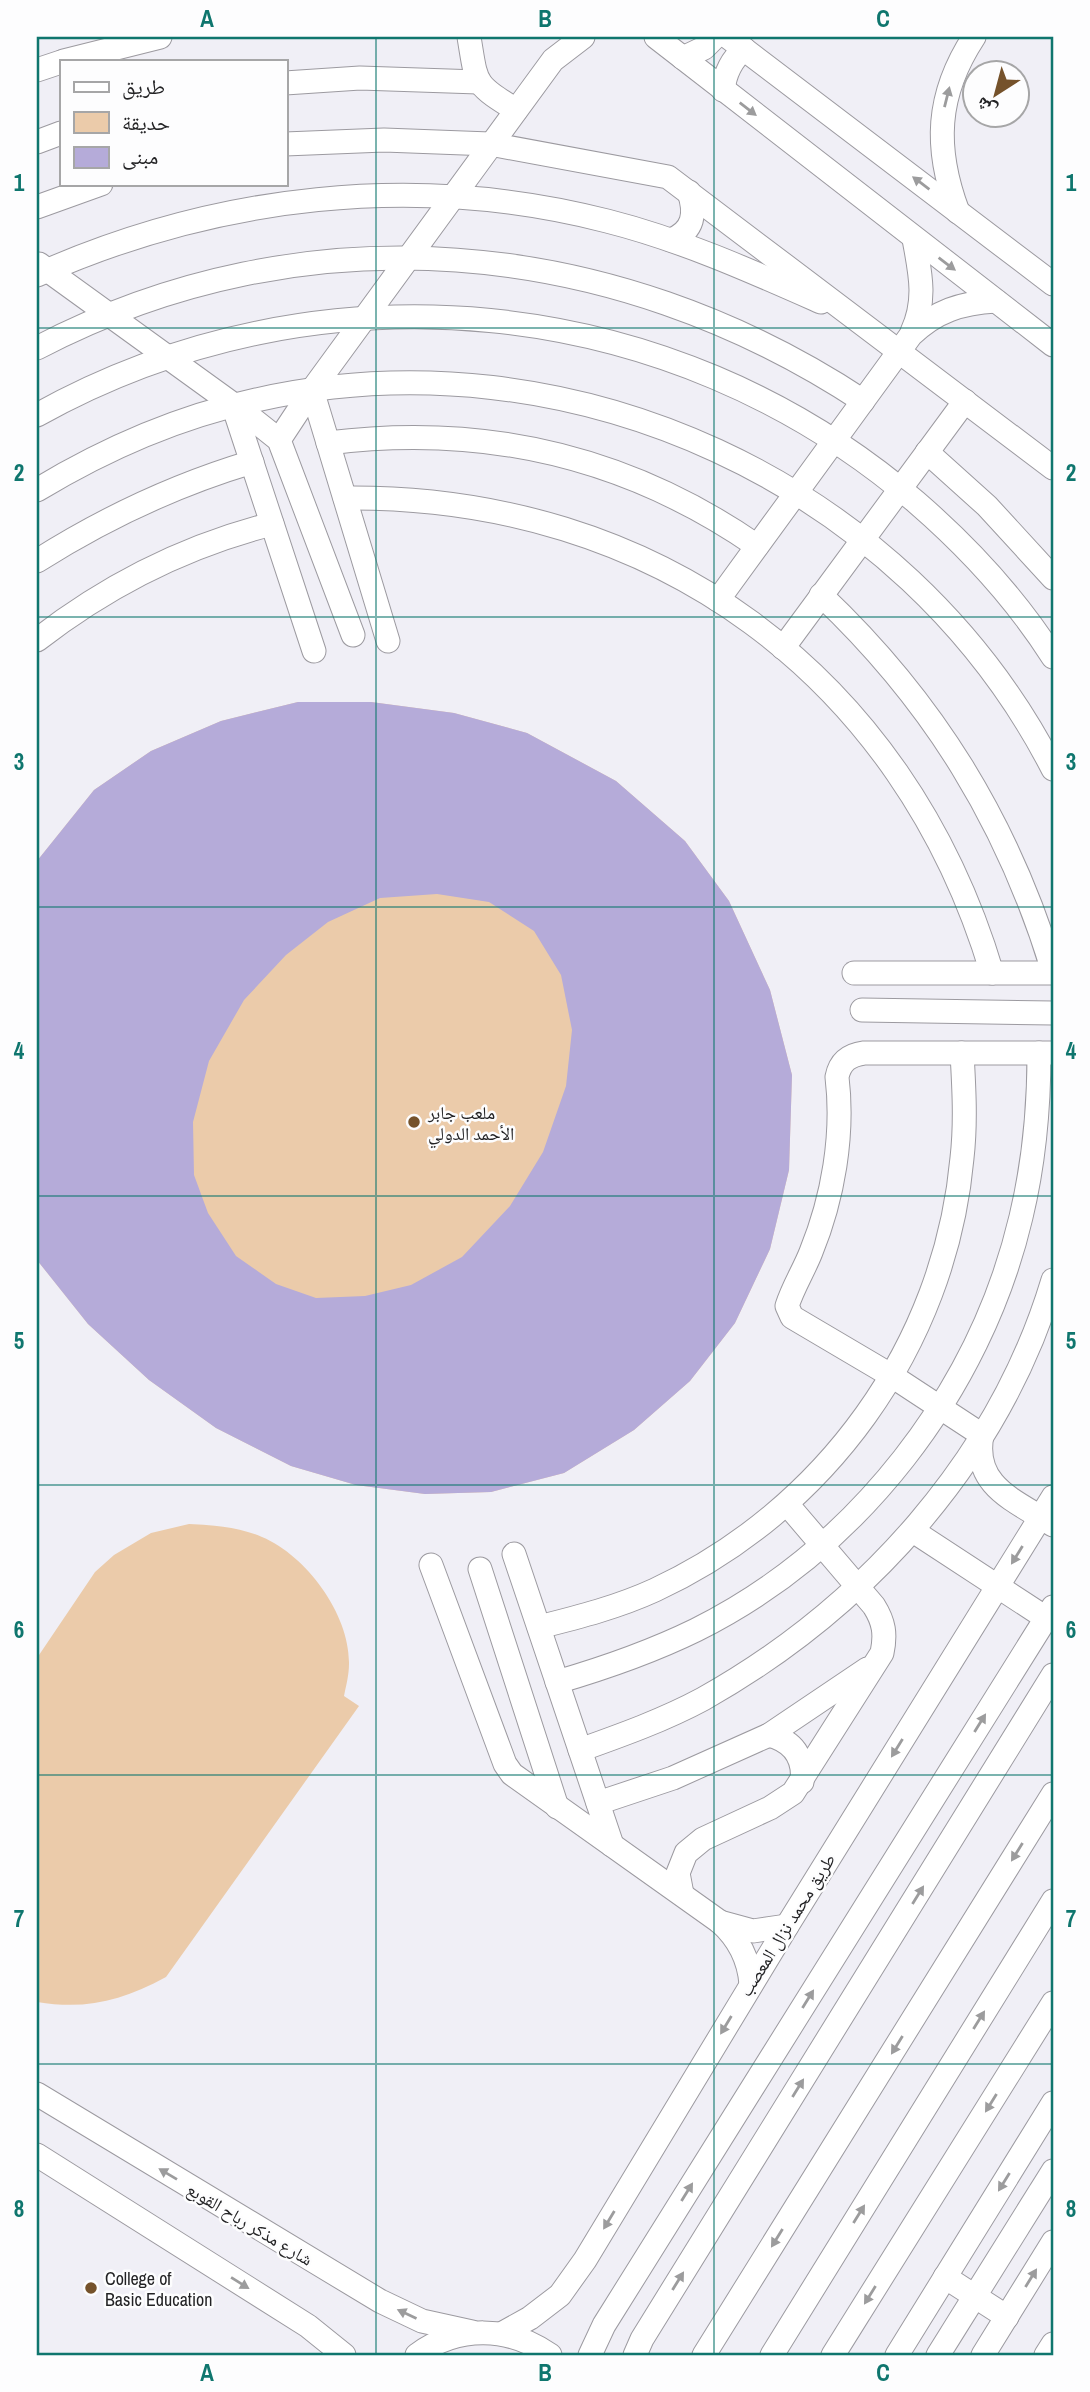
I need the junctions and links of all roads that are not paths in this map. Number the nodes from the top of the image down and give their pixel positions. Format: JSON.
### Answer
{"nodes":[{"id":1,"x":160,"y":37,"type":"edge"},
{"id":2,"x":469,"y":37,"type":"edge"},
{"id":3,"x":562,"y":37,"type":"edge"},
{"id":4,"x":583,"y":37,"type":"edge"},
{"id":5,"x":656,"y":37,"type":"edge"},
{"id":6,"x":715,"y":37,"type":"edge"},
{"id":7,"x":974,"y":37,"type":"edge"},
{"id":8,"x":736,"y":43,"type":"edge"},
{"id":9,"x":683,"y":58,"type":"junction"},
{"id":10,"x":71,"y":60,"type":"edge"},
{"id":11,"x":553,"y":60,"type":"junction"},
{"id":12,"x":60,"y":63,"type":"edge"},
{"id":13,"x":37,"y":70,"type":"edge"},
{"id":14,"x":478,"y":82,"type":"junction"},
{"id":15,"x":287,"y":83,"type":"edge"},
{"id":16,"x":723,"y":90,"type":"junction"},
{"id":17,"x":516,"y":110,"type":"junction"},
{"id":18,"x":60,"y":133,"type":"edge"},
{"id":19,"x":37,"y":142,"type":"edge"},
{"id":20,"x":287,"y":144,"type":"edge"},
{"id":21,"x":491,"y":144,"type":"junction"},
{"id":22,"x":95,"y":186,"type":"edge"},
{"id":23,"x":689,"y":192,"type":"junction"},
{"id":24,"x":452,"y":197,"type":"junction"},
{"id":25,"x":37,"y":207,"type":"edge"},
{"id":26,"x":958,"y":212,"type":"junction"},
{"id":27,"x":914,"y":239,"type":"junction"},
{"id":28,"x":671,"y":240,"type":"junction"},
{"id":29,"x":408,"y":258,"type":"junction"},
{"id":30,"x":40,"y":269,"type":"edge"},
{"id":31,"x":1053,"y":284,"type":"edge"},
{"id":32,"x":996,"y":301,"type":"junction"},
{"id":33,"x":109,"y":315,"type":"junction"},
{"id":34,"x":364,"y":317,"type":"junction"},
{"id":35,"x":856,"y":317,"type":"junction"},
{"id":36,"x":905,"y":343,"type":"junction"},
{"id":37,"x":1053,"y":345,"type":"edge"},
{"id":38,"x":37,"y":348,"type":"edge"},
{"id":39,"x":166,"y":357,"type":"junction"},
{"id":40,"x":312,"y":390,"type":"junction"},
{"id":41,"x":863,"y":401,"type":"junction"},
{"id":42,"x":965,"y":401,"type":"junction"},
{"id":43,"x":233,"y":405,"type":"junction"},
{"id":44,"x":37,"y":415,"type":"edge"},
{"id":45,"x":279,"y":440,"type":"junction"},
{"id":46,"x":834,"y":441,"type":"junction"},
{"id":47,"x":328,"y":443,"type":"junction"},
{"id":48,"x":927,"y":452,"type":"junction"},
{"id":49,"x":252,"y":462,"type":"junction"},
{"id":50,"x":1050,"y":467,"type":"edge"},
{"id":51,"x":900,"y":489,"type":"junction"},
{"id":52,"x":37,"y":490,"type":"edge"},
{"id":53,"x":797,"y":492,"type":"junction"},
{"id":54,"x":345,"y":498,"type":"junction"},
{"id":55,"x":272,"y":524,"type":"junction"},
{"id":56,"x":863,"y":539,"type":"junction"},
{"id":57,"x":757,"y":546,"type":"junction"},
{"id":58,"x":37,"y":561,"type":"edge"},
{"id":59,"x":1053,"y":578,"type":"edge"},
{"id":60,"x":821,"y":595,"type":"junction"},
{"id":61,"x":718,"y":600,"type":"junction"},
{"id":62,"x":353,"y":635,"type":"dead end"},
{"id":63,"x":37,"y":640,"type":"edge"},
{"id":64,"x":388,"y":641,"type":"dead end"},
{"id":65,"x":783,"y":648,"type":"junction"},
{"id":66,"x":314,"y":651,"type":"dead end"},
{"id":67,"x":1053,"y":657,"type":"edge"},
{"id":68,"x":1053,"y":769,"type":"edge"},
{"id":69,"x":992,"y":972,"type":"junction"},
{"id":70,"x":1053,"y":972,"type":"edge"},
{"id":71,"x":854,"y":973,"type":"dead end"},
{"id":72,"x":862,"y":1010,"type":"dead end"},
{"id":73,"x":1053,"y":1013,"type":"edge"},
{"id":74,"x":962,"y":1053,"type":"junction"},
{"id":75,"x":1046,"y":1053,"type":"edge"},
{"id":76,"x":1053,"y":1283,"type":"edge"},
{"id":77,"x":892,"y":1376,"type":"junction"},
{"id":78,"x":940,"y":1407,"type":"junction"},
{"id":79,"x":982,"y":1435,"type":"junction"},
{"id":80,"x":787,"y":1504,"type":"junction"},
{"id":81,"x":1049,"y":1513,"type":"edge"},
{"id":82,"x":913,"y":1531,"type":"junction"},
{"id":83,"x":823,"y":1544,"type":"junction"},
{"id":84,"x":514,"y":1554,"type":"dead end"},
{"id":85,"x":431,"y":1565,"type":"dead end"},
{"id":86,"x":480,"y":1569,"type":"dead end"},
{"id":87,"x":859,"y":1587,"type":"junction"},
{"id":88,"x":997,"y":1587,"type":"junction"},
{"id":89,"x":1050,"y":1612,"type":"edge"},
{"id":90,"x":539,"y":1627,"type":"junction"},
{"id":91,"x":878,"y":1661,"type":"junction"},
{"id":92,"x":1053,"y":1675,"type":"edge"},
{"id":93,"x":557,"y":1682,"type":"junction"},
{"id":94,"x":769,"y":1735,"type":"junction"},
{"id":95,"x":580,"y":1750,"type":"junction"},
{"id":96,"x":802,"y":1782,"type":"junction"},
{"id":97,"x":1053,"y":1794,"type":"edge"},
{"id":98,"x":598,"y":1803,"type":"junction"},
{"id":99,"x":557,"y":1807,"type":"junction"},
{"id":100,"x":612,"y":1845,"type":"junction"},
{"id":101,"x":682,"y":1894,"type":"junction"},
{"id":102,"x":1053,"y":1900,"type":"edge"},
{"id":103,"x":720,"y":1922,"type":"junction"},
{"id":104,"x":787,"y":1926,"type":"junction"},
{"id":105,"x":751,"y":1984,"type":"junction"},
{"id":106,"x":1053,"y":2003,"type":"edge"},
{"id":107,"x":37,"y":2094,"type":"edge"},
{"id":108,"x":1053,"y":2103,"type":"edge"},
{"id":109,"x":37,"y":2155,"type":"edge"},
{"id":110,"x":1053,"y":2171,"type":"edge"},
{"id":111,"x":1053,"y":2242,"type":"edge"},
{"id":112,"x":945,"y":2277,"type":"junction"},
{"id":113,"x":975,"y":2297,"type":"junction"},
{"id":114,"x":1007,"y":2317,"type":"junction"},
{"id":115,"x":472,"y":2332,"type":"junction"},
{"id":116,"x":503,"y":2333,"type":"junction"},
{"id":117,"x":1053,"y":2344,"type":"edge"},
{"id":118,"x":344,"y":2355,"type":"edge"},
{"id":119,"x":416,"y":2355,"type":"edge"},
{"id":120,"x":550,"y":2355,"type":"edge"},
{"id":121,"x":590,"y":2355,"type":"edge"},
{"id":122,"x":635,"y":2355,"type":"edge"},
{"id":123,"x":704,"y":2355,"type":"edge"},
{"id":124,"x":772,"y":2355,"type":"edge"},
{"id":125,"x":833,"y":2355,"type":"edge"},
{"id":126,"x":897,"y":2355,"type":"edge"},
{"id":127,"x":938,"y":2355,"type":"edge"},
{"id":128,"x":983,"y":2355,"type":"edge"},
{"id":129,"x":1046,"y":2355,"type":"edge"}],
"edges":[{"from":1,"to":10,"type":"street"},
{"from":2,"to":14,"type":"street"},
{"from":3,"to":11,"type":"street"},
{"from":4,"to":11,"type":"street"},
{"from":5,"to":9,"type":"street"},
{"from":6,"to":9,"type":"street"},
{"from":26,"to":7,"type":"street","one_way":true},
{"from":8,"to":16,"type":"street"},
{"from":26,"to":8,"type":"street","one_way":true},
{"from":9,"to":16,"type":"street"},
{"from":11,"to":17,"type":"street"},
{"from":12,"to":13,"type":"street"},
{"from":14,"to":15,"type":"street"},
{"from":14,"to":17,"type":"street"},
{"from":16,"to":27,"type":"street","one_way":true},
{"from":17,"to":21,"type":"street"},
{"from":18,"to":19,"type":"street"},
{"from":20,"to":21,"type":"street"},
{"from":21,"to":23,"type":"street"},
{"from":21,"to":24,"type":"street"},
{"from":22,"to":25,"type":"street"},
{"from":23,"to":28,"type":"street"},
{"from":23,"to":35,"type":"street"},
{"from":24,"to":28,"type":"street"},
{"from":24,"to":29,"type":"street"},
{"from":24,"to":30,"type":"street"},
{"from":26,"to":31,"type":"street"},
{"from":27,"to":32,"type":"street","one_way":true},
{"from":27,"to":36,"type":"street"},
{"from":28,"to":35,"type":"street"},
{"from":29,"to":33,"type":"street"},
{"from":29,"to":34,"type":"street"},
{"from":29,"to":41,"type":"street"},
{"from":30,"to":33,"type":"street"},
{"from":32,"to":36,"type":"street"},
{"from":32,"to":37,"type":"street"},
{"from":33,"to":38,"type":"street"},
{"from":33,"to":39,"type":"street"},
{"from":34,"to":39,"type":"street"},
{"from":34,"to":40,"type":"street"},
{"from":34,"to":46,"type":"street"},
{"from":35,"to":36,"type":"street"},
{"from":36,"to":41,"type":"street"},
{"from":36,"to":42,"type":"street"},
{"from":39,"to":43,"type":"street"},
{"from":39,"to":44,"type":"street"},
{"from":40,"to":43,"type":"street"},
{"from":40,"to":45,"type":"street"},
{"from":40,"to":47,"type":"street"},
{"from":40,"to":53,"type":"street"},
{"from":41,"to":46,"type":"street"},
{"from":42,"to":48,"type":"street"},
{"from":42,"to":50,"type":"street"},
{"from":43,"to":45,"type":"street"},
{"from":43,"to":49,"type":"street"},
{"from":43,"to":52,"type":"street"},
{"from":45,"to":62,"type":"street"},
{"from":46,"to":51,"type":"street"},
{"from":46,"to":53,"type":"street"},
{"from":47,"to":54,"type":"street"},
{"from":47,"to":57,"type":"street"},
{"from":48,"to":51,"type":"street"},
{"from":48,"to":59,"type":"street"},
{"from":49,"to":55,"type":"street"},
{"from":49,"to":58,"type":"street"},
{"from":51,"to":56,"type":"street"},
{"from":51,"to":67,"type":"street"},
{"from":53,"to":56,"type":"street"},
{"from":53,"to":57,"type":"street"},
{"from":54,"to":61,"type":"street"},
{"from":54,"to":64,"type":"street"},
{"from":55,"to":63,"type":"street"},
{"from":55,"to":66,"type":"street"},
{"from":56,"to":60,"type":"street"},
{"from":56,"to":68,"type":"street"},
{"from":57,"to":61,"type":"street"},
{"from":60,"to":65,"type":"street"},
{"from":60,"to":70,"type":"street"},
{"from":61,"to":65,"type":"street"},
{"from":65,"to":69,"type":"street"},
{"from":69,"to":70,"type":"street"},
{"from":69,"to":71,"type":"street"},
{"from":72,"to":73,"type":"street"},
{"from":74,"to":75,"type":"street"},
{"from":74,"to":77,"type":"street"},
{"from":74,"to":77,"type":"street"},
{"from":75,"to":78,"type":"street"},
{"from":76,"to":79,"type":"street"},
{"from":77,"to":78,"type":"street"},
{"from":77,"to":80,"type":"street"},
{"from":78,"to":79,"type":"street"},
{"from":78,"to":83,"type":"street"},
{"from":79,"to":81,"type":"street"},
{"from":79,"to":82,"type":"street"},
{"from":80,"to":83,"type":"street"},
{"from":80,"to":90,"type":"street"},
{"from":81,"to":88,"type":"street","name":"طريق محمد نزال المعصب","one_way":true},
{"from":82,"to":87,"type":"street"},
{"from":82,"to":88,"type":"street"},
{"from":83,"to":87,"type":"street"},
{"from":83,"to":93,"type":"street"},
{"from":84,"to":90,"type":"street"},
{"from":85,"to":99,"type":"street"},
{"from":86,"to":99,"type":"street"},
{"from":87,"to":91,"type":"street"},
{"from":87,"to":95,"type":"street"},
{"from":88,"to":89,"type":"street"},
{"from":88,"to":104,"type":"street","name":"طريق محمد نزال المعصب","one_way":true},
{"from":121,"to":89,"type":"street","one_way":true},
{"from":90,"to":93,"type":"street"},
{"from":91,"to":94,"type":"street"},
{"from":91,"to":96,"type":"street"},
{"from":122,"to":92,"type":"street","one_way":true},
{"from":93,"to":95,"type":"street"},
{"from":94,"to":96,"type":"street"},
{"from":94,"to":98,"type":"street"},
{"from":95,"to":98,"type":"street"},
{"from":96,"to":101,"type":"street"},
{"from":97,"to":123,"type":"street","one_way":true},
{"from":98,"to":100,"type":"street"},
{"from":99,"to":100,"type":"street"},
{"from":100,"to":101,"type":"street"},
{"from":101,"to":103,"type":"street"},
{"from":124,"to":102,"type":"street","one_way":true},
{"from":103,"to":104,"type":"street"},
{"from":103,"to":105,"type":"street"},
{"from":104,"to":105,"type":"street","name":"طريق محمد نزال المعصب"},
{"from":105,"to":116,"type":"street","name":"طريق محمد نزال المعصب","one_way":true},
{"from":106,"to":125,"type":"street","one_way":true},
{"from":115,"to":107,"type":"street","name":"شارع مذكر رباح القوبع","one_way":true},
{"from":108,"to":112,"type":"street","one_way":true},
{"from":109,"to":118,"type":"street","one_way":true},
{"from":110,"to":113,"type":"street"},
{"from":114,"to":111,"type":"street","one_way":true},
{"from":112,"to":113,"type":"street"},
{"from":112,"to":126,"type":"street"},
{"from":113,"to":114,"type":"street"},
{"from":113,"to":127,"type":"street"},
{"from":114,"to":128,"type":"street"},
{"from":115,"to":116,"type":"street"},
{"from":115,"to":119,"type":"street"},
{"from":116,"to":120,"type":"street"},
{"from":117,"to":129,"type":"street"}]}
